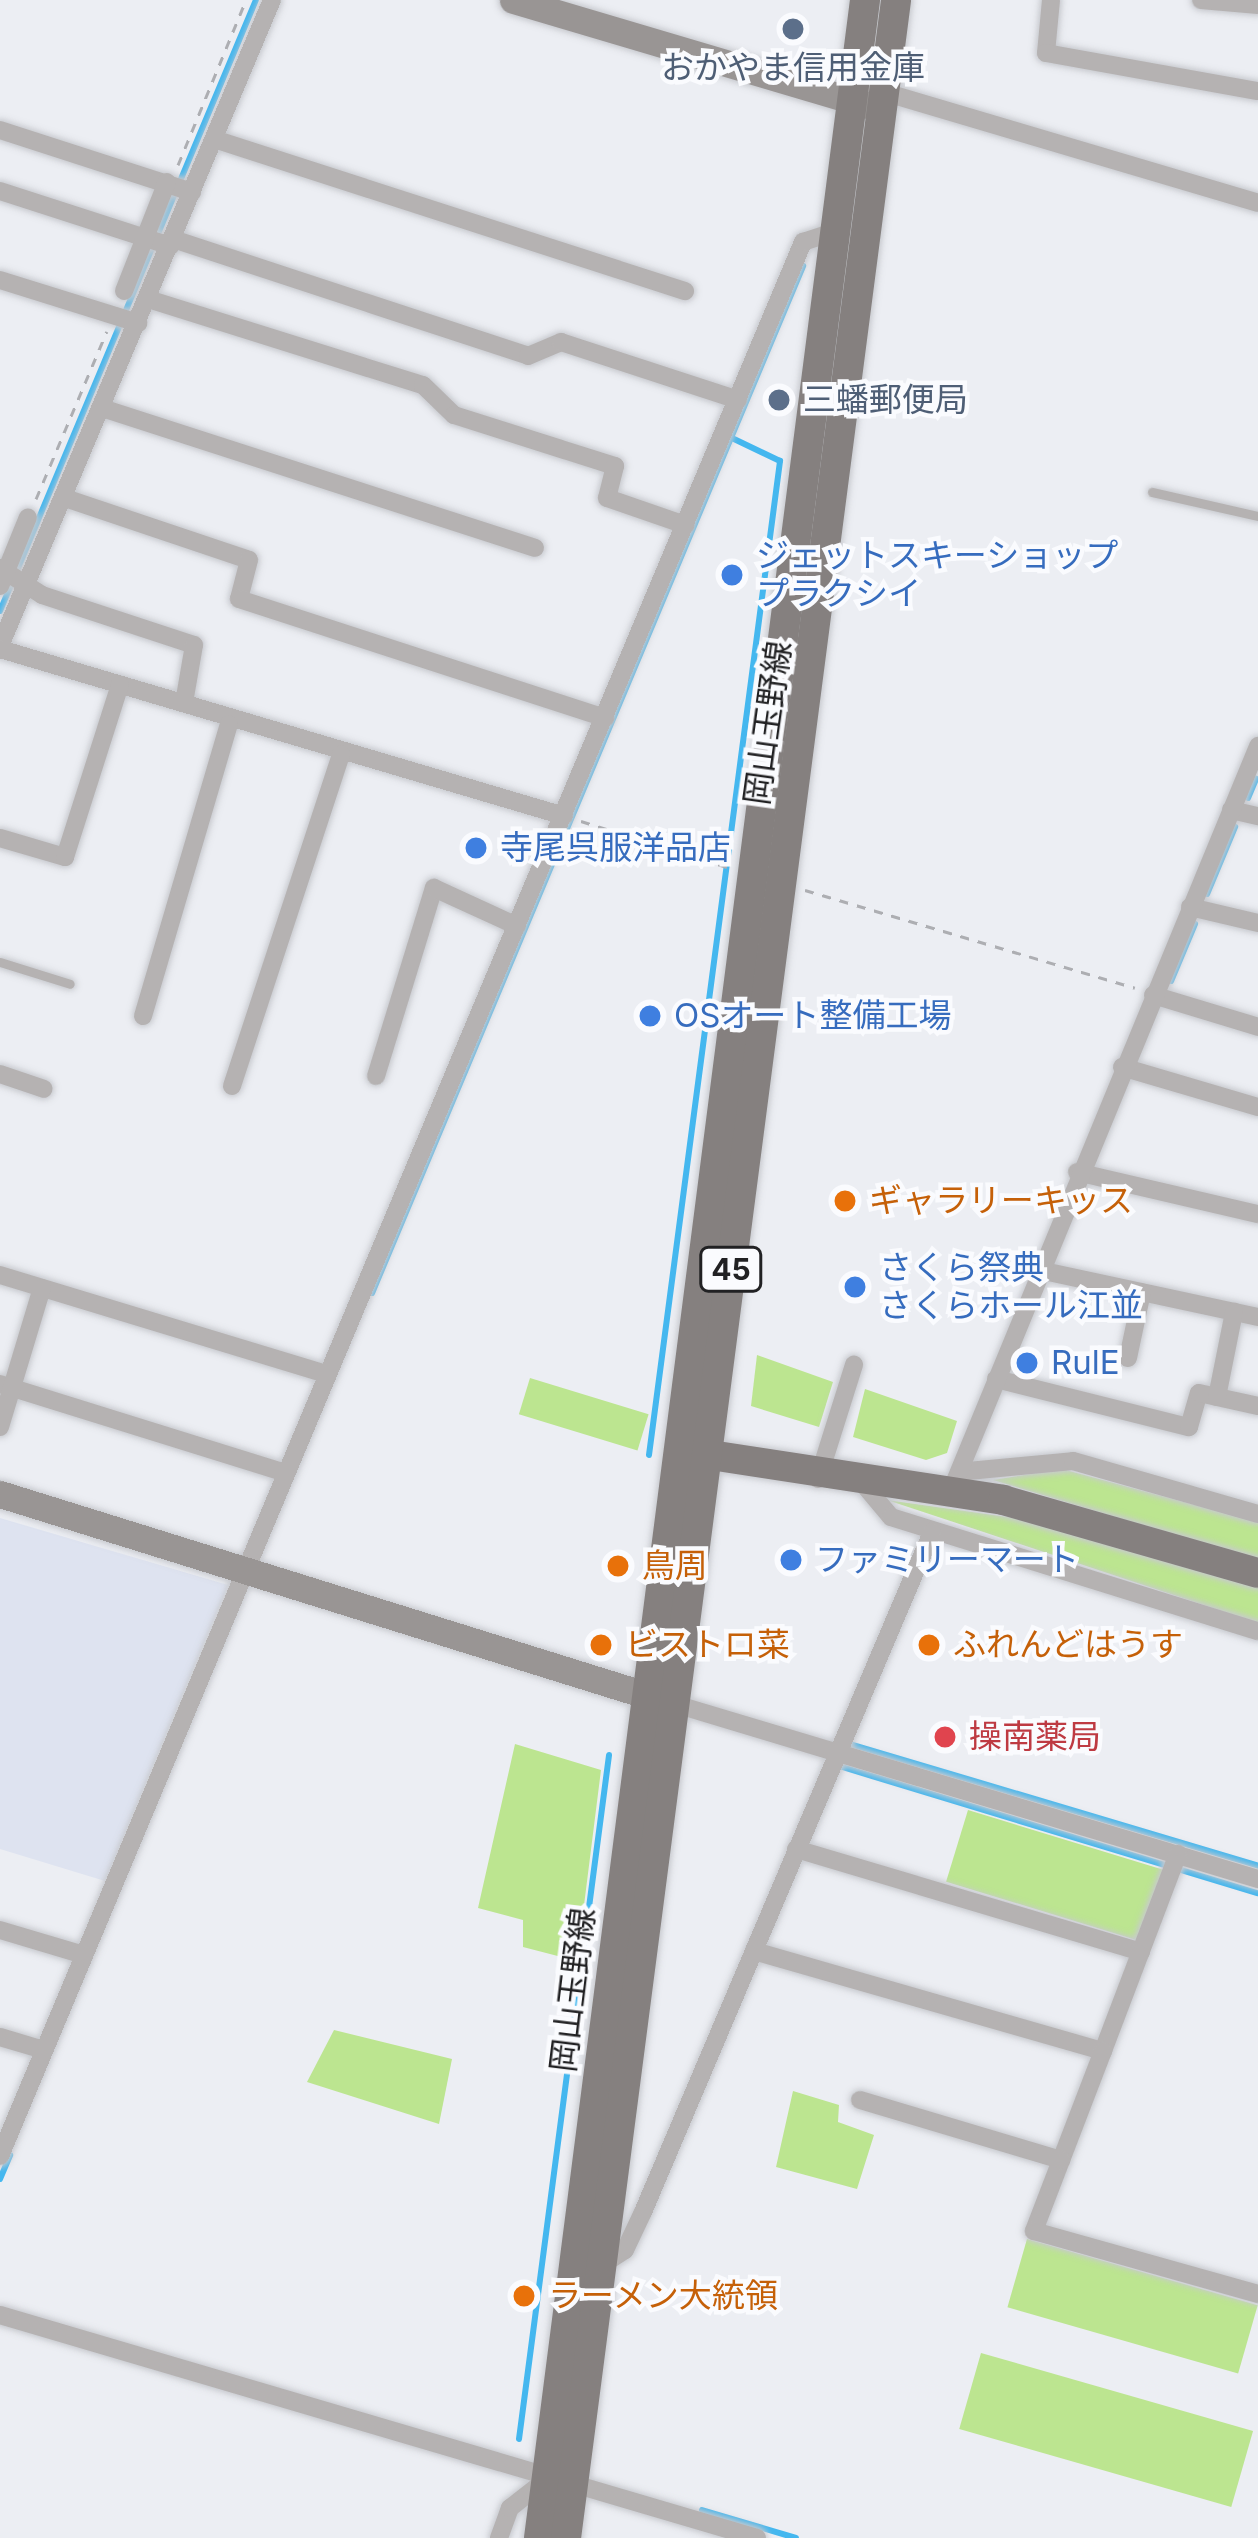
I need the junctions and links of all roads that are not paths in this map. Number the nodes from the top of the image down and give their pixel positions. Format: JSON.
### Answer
{"nodes":[{"id":1,"x":272,"y":0,"type":"edge"},
{"id":2,"x":513,"y":0,"type":"edge"},
{"id":3,"x":865,"y":0,"type":"edge"},
{"id":4,"x":896,"y":0,"type":"edge"},
{"id":5,"x":1051,"y":0,"type":"edge"},
{"id":6,"x":1201,"y":0,"type":"edge"},
{"id":7,"x":1258,"y":5,"type":"edge"},
{"id":8,"x":1258,"y":91,"type":"edge"},
{"id":9,"x":869,"y":97,"type":"junction"},
{"id":10,"x":0,"y":130,"type":"edge"},
{"id":11,"x":214,"y":139,"type":"junction"},
{"id":12,"x":177,"y":186,"type":"junction"},
{"id":13,"x":0,"y":191,"type":"edge"},
{"id":14,"x":1258,"y":203,"type":"edge"},
{"id":15,"x":839,"y":230,"type":"junction"},
{"id":16,"x":160,"y":241,"type":"junction"},
{"id":17,"x":0,"y":280,"type":"edge"},
{"id":18,"x":124,"y":291,"type":"dead end"},
{"id":19,"x":685,"y":291,"type":"dead end"},
{"id":20,"x":148,"y":299,"type":"junction"},
{"id":21,"x":125,"y":319,"type":"junction"},
{"id":22,"x":738,"y":400,"type":"junction"},
{"id":23,"x":102,"y":408,"type":"junction"},
{"id":24,"x":1152,"y":492,"type":"dead end"},
{"id":25,"x":65,"y":498,"type":"junction"},
{"id":26,"x":1258,"y":516,"type":"edge"},
{"id":27,"x":685,"y":525,"type":"junction"},
{"id":28,"x":0,"y":526,"type":"edge"},
{"id":29,"x":33,"y":533,"type":"junction"},
{"id":30,"x":535,"y":548,"type":"dead end"},
{"id":31,"x":12,"y":575,"type":"edge"},
{"id":32,"x":0,"y":647,"type":"edge"},
{"id":33,"x":121,"y":685,"type":"junction"},
{"id":34,"x":184,"y":703,"type":"junction"},
{"id":35,"x":605,"y":718,"type":"junction"},
{"id":36,"x":229,"y":724,"type":"junction"},
{"id":37,"x":341,"y":754,"type":"junction"},
{"id":38,"x":1256,"y":757,"type":"edge"},
{"id":39,"x":1231,"y":810,"type":"junction"},
{"id":40,"x":1258,"y":816,"type":"edge"},
{"id":41,"x":571,"y":818,"type":"junction"},
{"id":42,"x":0,"y":838,"type":"edge"},
{"id":43,"x":1190,"y":907,"type":"junction"},
{"id":44,"x":1258,"y":923,"type":"edge"},
{"id":45,"x":517,"y":926,"type":"junction"},
{"id":46,"x":0,"y":962,"type":"edge"},
{"id":47,"x":70,"y":984,"type":"dead end"},
{"id":48,"x":1153,"y":995,"type":"junction"},
{"id":49,"x":143,"y":1016,"type":"dead end"},
{"id":50,"x":1258,"y":1027,"type":"edge"},
{"id":51,"x":1130,"y":1069,"type":"junction"},
{"id":52,"x":0,"y":1075,"type":"edge"},
{"id":53,"x":376,"y":1076,"type":"dead end"},
{"id":54,"x":232,"y":1086,"type":"dead end"},
{"id":55,"x":44,"y":1089,"type":"dead end"},
{"id":56,"x":1258,"y":1107,"type":"edge"},
{"id":57,"x":1087,"y":1174,"type":"junction"},
{"id":58,"x":1258,"y":1214,"type":"edge"},
{"id":59,"x":1040,"y":1270,"type":"junction"},
{"id":60,"x":0,"y":1275,"type":"edge"},
{"id":61,"x":43,"y":1288,"type":"junction"},
{"id":62,"x":1142,"y":1292,"type":"junction"},
{"id":63,"x":1234,"y":1312,"type":"junction"},
{"id":64,"x":1258,"y":1317,"type":"edge"},
{"id":65,"x":1128,"y":1358,"type":"dead end"},
{"id":66,"x":854,"y":1364,"type":"dead end"},
{"id":67,"x":322,"y":1373,"type":"junction"},
{"id":68,"x":996,"y":1379,"type":"junction"},
{"id":69,"x":6,"y":1386,"type":"edge"},
{"id":70,"x":1217,"y":1397,"type":"junction"},
{"id":71,"x":1258,"y":1406,"type":"edge"},
{"id":72,"x":0,"y":1427,"type":"edge"},
{"id":73,"x":983,"y":1427,"type":"junction"},
{"id":74,"x":692,"y":1453,"type":"junction"},
{"id":75,"x":1012,"y":1462,"type":"junction"},
{"id":76,"x":283,"y":1472,"type":"junction"},
{"id":77,"x":818,"y":1479,"type":"junction"},
{"id":78,"x":959,"y":1481,"type":"junction"},
{"id":79,"x":865,"y":1485,"type":"junction"},
{"id":80,"x":0,"y":1494,"type":"edge"},
{"id":81,"x":1258,"y":1514,"type":"edge"},
{"id":82,"x":932,"y":1532,"type":"junction"},
{"id":83,"x":244,"y":1572,"type":"junction"},
{"id":84,"x":1258,"y":1573,"type":"edge"},
{"id":85,"x":1258,"y":1631,"type":"edge"},
{"id":86,"x":660,"y":1700,"type":"junction"},
{"id":87,"x":842,"y":1754,"type":"junction"},
{"id":88,"x":802,"y":1850,"type":"junction"},
{"id":89,"x":1175,"y":1863,"type":"junction"},
{"id":90,"x":1258,"y":1879,"type":"edge"},
{"id":91,"x":0,"y":1930,"type":"edge"},
{"id":92,"x":758,"y":1952,"type":"junction"},
{"id":93,"x":1141,"y":1952,"type":"junction"},
{"id":94,"x":84,"y":1955,"type":"junction"},
{"id":95,"x":0,"y":2037,"type":"edge"},
{"id":96,"x":44,"y":2050,"type":"junction"},
{"id":97,"x":1103,"y":2051,"type":"junction"},
{"id":98,"x":860,"y":2100,"type":"dead end"},
{"id":99,"x":8,"y":2117,"type":"edge"},
{"id":100,"x":0,"y":2156,"type":"edge"},
{"id":101,"x":1061,"y":2160,"type":"junction"},
{"id":102,"x":602,"y":2265,"type":"junction"},
{"id":103,"x":1258,"y":2294,"type":"edge"},
{"id":104,"x":0,"y":2315,"type":"edge"},
{"id":105,"x":562,"y":2480,"type":"junction"},
{"id":106,"x":499,"y":2538,"type":"edge"},
{"id":107,"x":539,"y":2538,"type":"edge"},
{"id":108,"x":566,"y":2538,"type":"edge"},
{"id":109,"x":757,"y":2538,"type":"edge"}],
"edges":[{"from":1,"to":11,"type":"street"},
{"from":2,"to":9,"type":"street"},
{"from":3,"to":9,"type":"main road","name":"岡山玉野線","number":"45"},
{"from":4,"to":9,"type":"main road","name":"岡山玉野線","number":"45"},
{"from":5,"to":8,"type":"street"},
{"from":6,"to":7,"type":"street"},
{"from":9,"to":14,"type":"street"},
{"from":9,"to":15,"type":"main road","name":"岡山玉野線","number":"45"},
{"from":9,"to":74,"type":"main road","name":"岡山玉野線","number":"45"},
{"from":10,"to":12,"type":"street"},
{"from":11,"to":12,"type":"street"},
{"from":11,"to":19,"type":"street"},
{"from":12,"to":16,"type":"street"},
{"from":12,"to":16,"type":"street"},
{"from":13,"to":16,"type":"street"},
{"from":15,"to":22,"type":"street"},
{"from":15,"to":74,"type":"main road","name":"岡山玉野線","number":"45"},
{"from":16,"to":18,"type":"street"},
{"from":16,"to":20,"type":"street"},
{"from":16,"to":22,"type":"street"},
{"from":17,"to":21,"type":"street"},
{"from":20,"to":21,"type":"street"},
{"from":20,"to":27,"type":"street"},
{"from":21,"to":23,"type":"street"},
{"from":22,"to":27,"type":"street"},
{"from":23,"to":25,"type":"street"},
{"from":23,"to":30,"type":"street"},
{"from":24,"to":26,"type":"lane"},
{"from":25,"to":29,"type":"street"},
{"from":25,"to":35,"type":"street"},
{"from":27,"to":35,"type":"street"},
{"from":28,"to":29,"type":"street"},
{"from":29,"to":31,"type":"street"},
{"from":31,"to":32,"type":"street"},
{"from":31,"to":34,"type":"street"},
{"from":32,"to":33,"type":"street"},
{"from":33,"to":34,"type":"street"},
{"from":33,"to":42,"type":"street"},
{"from":34,"to":36,"type":"street"},
{"from":35,"to":41,"type":"street"},
{"from":36,"to":37,"type":"street"},
{"from":36,"to":49,"type":"street"},
{"from":37,"to":41,"type":"street"},
{"from":37,"to":54,"type":"street"},
{"from":38,"to":39,"type":"street"},
{"from":39,"to":40,"type":"street"},
{"from":39,"to":43,"type":"street"},
{"from":41,"to":45,"type":"street"},
{"from":43,"to":44,"type":"street"},
{"from":43,"to":48,"type":"street"},
{"from":45,"to":53,"type":"street"},
{"from":45,"to":67,"type":"street"},
{"from":46,"to":47,"type":"lane"},
{"from":48,"to":50,"type":"street"},
{"from":48,"to":51,"type":"street"},
{"from":51,"to":56,"type":"street"},
{"from":51,"to":57,"type":"street"},
{"from":52,"to":55,"type":"street"},
{"from":57,"to":58,"type":"street"},
{"from":57,"to":59,"type":"street"},
{"from":59,"to":62,"type":"street"},
{"from":59,"to":68,"type":"street"},
{"from":60,"to":61,"type":"street"},
{"from":61,"to":67,"type":"street"},
{"from":61,"to":69,"type":"street"},
{"from":62,"to":63,"type":"street"},
{"from":62,"to":65,"type":"street"},
{"from":63,"to":64,"type":"street"},
{"from":63,"to":70,"type":"street"},
{"from":66,"to":77,"type":"street"},
{"from":67,"to":76,"type":"street"},
{"from":68,"to":70,"type":"street"},
{"from":68,"to":73,"type":"street"},
{"from":69,"to":72,"type":"street"},
{"from":69,"to":76,"type":"street"},
{"from":70,"to":71,"type":"street"},
{"from":73,"to":75,"type":"street"},
{"from":73,"to":78,"type":"street"},
{"from":74,"to":77,"type":"main road"},
{"from":74,"to":86,"type":"main road","name":"岡山玉野線","number":"45"},
{"from":75,"to":78,"type":"street"},
{"from":75,"to":81,"type":"street"},
{"from":76,"to":83,"type":"street"},
{"from":77,"to":79,"type":"main road"},
{"from":78,"to":79,"type":"main road"},
{"from":78,"to":84,"type":"main road"},
{"from":79,"to":82,"type":"street"},
{"from":80,"to":83,"type":"street"},
{"from":82,"to":85,"type":"street"},
{"from":82,"to":87,"type":"street"},
{"from":83,"to":86,"type":"street"},
{"from":83,"to":94,"type":"street"},
{"from":86,"to":87,"type":"street"},
{"from":86,"to":102,"type":"main road","name":"岡山玉野線","number":"45"},
{"from":86,"to":105,"type":"main road","name":"岡山玉野線","number":"45"},
{"from":87,"to":88,"type":"street"},
{"from":87,"to":89,"type":"street"},
{"from":88,"to":92,"type":"street"},
{"from":88,"to":93,"type":"street"},
{"from":89,"to":90,"type":"street"},
{"from":89,"to":93,"type":"street"},
{"from":91,"to":94,"type":"street"},
{"from":92,"to":97,"type":"street"},
{"from":92,"to":102,"type":"street"},
{"from":93,"to":97,"type":"street"},
{"from":94,"to":96,"type":"street"},
{"from":95,"to":96,"type":"street"},
{"from":96,"to":99,"type":"street"},
{"from":97,"to":101,"type":"street"},
{"from":98,"to":101,"type":"street"},
{"from":99,"to":100,"type":"street"},
{"from":101,"to":103,"type":"street"},
{"from":102,"to":105,"type":"main road","name":"岡山玉野線","number":"45"},
{"from":104,"to":105,"type":"street"},
{"from":105,"to":106,"type":"street"},
{"from":105,"to":107,"type":"main road","name":"岡山玉野線","number":"45"},
{"from":105,"to":108,"type":"main road","name":"岡山玉野線","number":"45"},
{"from":105,"to":109,"type":"street"}]}
